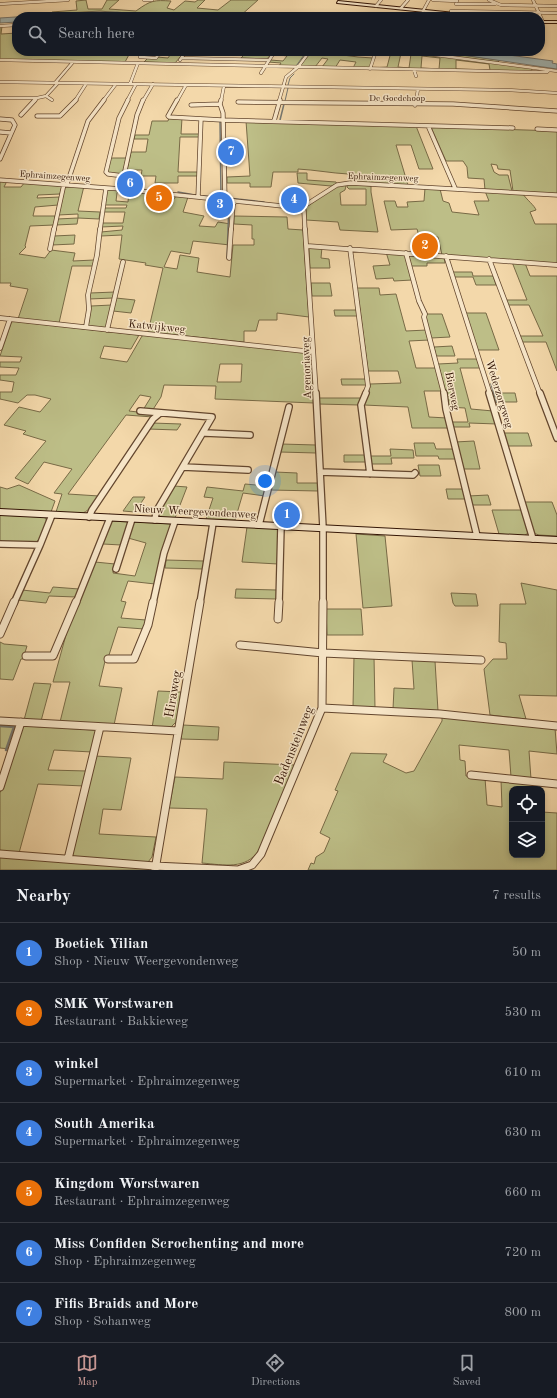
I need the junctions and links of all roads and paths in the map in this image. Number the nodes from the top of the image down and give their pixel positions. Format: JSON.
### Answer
{"nodes":[{"id":1,"x":68,"y":0,"type":"edge"},
{"id":2,"x":144,"y":0,"type":"edge"},
{"id":3,"x":152,"y":0,"type":"edge"},
{"id":4,"x":381,"y":0,"type":"edge"},
{"id":5,"x":408,"y":0,"type":"edge"},
{"id":6,"x":429,"y":0,"type":"edge"},
{"id":7,"x":433,"y":0,"type":"edge"},
{"id":8,"x":457,"y":0,"type":"edge"},
{"id":9,"x":488,"y":0,"type":"edge"},
{"id":10,"x":533,"y":0,"type":"edge"},
{"id":11,"x":47,"y":1,"type":"edge"},
{"id":12,"x":338,"y":1,"type":"edge"},
{"id":13,"x":0,"y":4,"type":"edge"},
{"id":14,"x":456,"y":4,"type":"junction"},
{"id":15,"x":497,"y":4,"type":"junction"},
{"id":16,"x":492,"y":5,"type":"junction"},
{"id":17,"x":376,"y":6,"type":"junction"},
{"id":18,"x":536,"y":6,"type":"junction"},
{"id":19,"x":557,"y":6,"type":"edge"},
{"id":20,"x":401,"y":8,"type":"junction"},
{"id":21,"x":423,"y":11,"type":"junction"},
{"id":22,"x":450,"y":12,"type":"junction"},
{"id":23,"x":494,"y":12,"type":"joint"},
{"id":24,"x":539,"y":12,"type":"edge"},
{"id":25,"x":545,"y":13,"type":"edge"},
{"id":26,"x":557,"y":13,"type":"edge"},
{"id":27,"x":545,"y":22,"type":"edge"},
{"id":28,"x":557,"y":22,"type":"edge"},
{"id":29,"x":12,"y":25,"type":"edge"},
{"id":30,"x":0,"y":26,"type":"edge"},
{"id":31,"x":140,"y":56,"type":"edge"},
{"id":32,"x":157,"y":56,"type":"edge"},
{"id":33,"x":242,"y":56,"type":"edge"},
{"id":34,"x":271,"y":56,"type":"edge"},
{"id":35,"x":306,"y":56,"type":"edge"},
{"id":36,"x":374,"y":56,"type":"edge"},
{"id":37,"x":443,"y":56,"type":"edge"},
{"id":38,"x":182,"y":58,"type":"joint"},
{"id":39,"x":239,"y":59,"type":"junction"},
{"id":40,"x":0,"y":60,"type":"edge"},
{"id":41,"x":268,"y":60,"type":"junction"},
{"id":42,"x":73,"y":62,"type":"junction"},
{"id":43,"x":138,"y":63,"type":"junction"},
{"id":44,"x":177,"y":64,"type":"junction"},
{"id":45,"x":264,"y":66,"type":"junction"},
{"id":46,"x":298,"y":67,"type":"junction"},
{"id":47,"x":370,"y":69,"type":"junction"},
{"id":48,"x":414,"y":70,"type":"junction"},
{"id":49,"x":549,"y":70,"type":"junction"},
{"id":50,"x":557,"y":71,"type":"edge"},
{"id":51,"x":261,"y":74,"type":"dead end"},
{"id":52,"x":416,"y":76,"type":"dead end"},
{"id":53,"x":0,"y":82,"type":"edge"},
{"id":54,"x":56,"y":83,"type":"junction"},
{"id":55,"x":86,"y":84,"type":"junction"},
{"id":56,"x":116,"y":84,"type":"junction"},
{"id":57,"x":130,"y":84,"type":"junction"},
{"id":58,"x":136,"y":84,"type":"junction"},
{"id":59,"x":152,"y":84,"type":"junction"},
{"id":60,"x":186,"y":85,"type":"junction"},
{"id":61,"x":224,"y":86,"type":"junction"},
{"id":62,"x":284,"y":86,"type":"junction"},
{"id":63,"x":418,"y":89,"type":"junction"},
{"id":64,"x":557,"y":93,"type":"edge"},
{"id":65,"x":46,"y":96,"type":"junction"},
{"id":66,"x":0,"y":98,"type":"edge"},
{"id":67,"x":37,"y":98,"type":"junction"},
{"id":68,"x":52,"y":100,"type":"dead end"},
{"id":69,"x":238,"y":102,"type":"dead end"},
{"id":70,"x":279,"y":103,"type":"junction"},
{"id":71,"x":191,"y":104,"type":"dead end"},
{"id":72,"x":220,"y":104,"type":"junction"},
{"id":73,"x":415,"y":105,"type":"junction"},
{"id":74,"x":557,"y":111,"type":"edge"},
{"id":75,"x":21,"y":115,"type":"dead end"},
{"id":76,"x":37,"y":116,"type":"dead end"},
{"id":77,"x":0,"y":119,"type":"edge"},
{"id":78,"x":201,"y":119,"type":"junction"},
{"id":79,"x":222,"y":120,"type":"junction"},
{"id":80,"x":274,"y":120,"type":"junction"},
{"id":81,"x":429,"y":128,"type":"dead end"},
{"id":82,"x":513,"y":128,"type":"dead end"},
{"id":83,"x":537,"y":129,"type":"dead end"},
{"id":84,"x":557,"y":130,"type":"edge"},
{"id":85,"x":0,"y":132,"type":"edge"},
{"id":86,"x":12,"y":133,"type":"junction"},
{"id":87,"x":0,"y":146,"type":"edge"},
{"id":88,"x":6,"y":146,"type":"junction"},
{"id":89,"x":0,"y":159,"type":"edge"},
{"id":90,"x":124,"y":176,"type":"junction"},
{"id":91,"x":0,"y":180,"type":"edge"},
{"id":92,"x":66,"y":184,"type":"junction"},
{"id":93,"x":106,"y":188,"type":"junction"},
{"id":94,"x":455,"y":188,"type":"junction"},
{"id":95,"x":121,"y":189,"type":"junction"},
{"id":96,"x":557,"y":195,"type":"edge"},
{"id":97,"x":198,"y":197,"type":"junction"},
{"id":98,"x":225,"y":200,"type":"junction"},
{"id":99,"x":235,"y":201,"type":"junction"},
{"id":100,"x":301,"y":208,"type":"junction"},
{"id":101,"x":307,"y":246,"type":"junction"},
{"id":102,"x":350,"y":248,"type":"junction"},
{"id":103,"x":50,"y":249,"type":"dead end"},
{"id":104,"x":406,"y":253,"type":"junction"},
{"id":105,"x":446,"y":256,"type":"junction"},
{"id":106,"x":229,"y":258,"type":"dead end"},
{"id":107,"x":489,"y":259,"type":"junction"},
{"id":108,"x":123,"y":262,"type":"dead end"},
{"id":109,"x":557,"y":265,"type":"edge"},
{"id":110,"x":0,"y":318,"type":"edge"},
{"id":111,"x":10,"y":319,"type":"junction"},
{"id":112,"x":86,"y":327,"type":"junction"},
{"id":113,"x":107,"y":330,"type":"junction"},
{"id":114,"x":0,"y":348,"type":"edge"},
{"id":115,"x":313,"y":352,"type":"junction"},
{"id":116,"x":289,"y":407,"type":"dead end"},
{"id":117,"x":140,"y":412,"type":"dead end"},
{"id":118,"x":159,"y":414,"type":"junction"},
{"id":119,"x":205,"y":433,"type":"junction"},
{"id":120,"x":250,"y":436,"type":"dead end"},
{"id":121,"x":557,"y":438,"type":"edge"},
{"id":122,"x":182,"y":468,"type":"junction"},
{"id":123,"x":248,"y":470,"type":"dead end"},
{"id":124,"x":320,"y":472,"type":"junction"},
{"id":125,"x":370,"y":474,"type":"junction"},
{"id":126,"x":415,"y":474,"type":"dead end"},
{"id":127,"x":0,"y":512,"type":"edge"},
{"id":128,"x":52,"y":515,"type":"junction"},
{"id":129,"x":89,"y":516,"type":"junction"},
{"id":130,"x":110,"y":518,"type":"junction"},
{"id":131,"x":132,"y":519,"type":"junction"},
{"id":132,"x":155,"y":520,"type":"junction"},
{"id":133,"x":175,"y":521,"type":"junction"},
{"id":134,"x":213,"y":523,"type":"junction"},
{"id":135,"x":259,"y":525,"type":"junction"},
{"id":136,"x":281,"y":526,"type":"junction"},
{"id":137,"x":323,"y":528,"type":"junction"},
{"id":138,"x":477,"y":536,"type":"junction"},
{"id":139,"x":533,"y":539,"type":"junction"},
{"id":140,"x":557,"y":540,"type":"edge"},
{"id":141,"x":0,"y":544,"type":"edge"},
{"id":142,"x":40,"y":545,"type":"junction"},
{"id":143,"x":116,"y":569,"type":"dead end"},
{"id":144,"x":278,"y":619,"type":"dead end"},
{"id":145,"x":0,"y":634,"type":"edge"},
{"id":146,"x":240,"y":645,"type":"dead end"},
{"id":147,"x":323,"y":653,"type":"junction"},
{"id":148,"x":26,"y":656,"type":"dead end"},
{"id":149,"x":108,"y":659,"type":"dead end"},
{"id":150,"x":481,"y":660,"type":"dead end"},
{"id":151,"x":322,"y":708,"type":"junction"},
{"id":152,"x":0,"y":721,"type":"edge"},
{"id":153,"x":20,"y":722,"type":"junction"},
{"id":154,"x":557,"y":726,"type":"edge"},
{"id":155,"x":100,"y":727,"type":"junction"},
{"id":156,"x":178,"y":731,"type":"junction"},
{"id":157,"x":471,"y":775,"type":"dead end"},
{"id":158,"x":557,"y":784,"type":"edge"},
{"id":159,"x":0,"y":787,"type":"edge"},
{"id":160,"x":0,"y":854,"type":"edge"},
{"id":161,"x":68,"y":859,"type":"junction"},
{"id":162,"x":155,"y":868,"type":"edge"}],
"edges":[{"from":1,"to":11,"type":"street"},
{"from":2,"to":3,"type":"street"},
{"from":4,"to":17,"type":"street"},
{"from":5,"to":20,"type":"street"},
{"from":6,"to":21,"type":"street"},
{"from":7,"to":8,"type":"street"},
{"from":8,"to":14,"type":"street"},
{"from":9,"to":15,"type":"street"},
{"from":10,"to":18,"type":"street"},
{"from":11,"to":13,"type":"street"},
{"from":12,"to":17,"type":"street"},
{"from":14,"to":16,"type":"street"},
{"from":14,"to":22,"type":"street"},
{"from":15,"to":16,"type":"street"},
{"from":15,"to":18,"type":"street"},
{"from":16,"to":23,"type":"street"},
{"from":17,"to":20,"type":"street"},
{"from":18,"to":19,"type":"street"},
{"from":18,"to":24,"type":"street"},
{"from":20,"to":21,"type":"street"},
{"from":21,"to":22,"type":"street"},
{"from":22,"to":23,"type":"street"},
{"from":25,"to":26,"type":"street"},
{"from":27,"to":28,"type":"street"},
{"from":29,"to":30,"type":"street"},
{"from":31,"to":32,"type":"street"},
{"from":33,"to":39,"type":"street"},
{"from":34,"to":41,"type":"street"},
{"from":35,"to":46,"type":"street"},
{"from":36,"to":47,"type":"street"},
{"from":37,"to":49,"type":"street"},
{"from":38,"to":39,"type":"street"},
{"from":38,"to":44,"type":"street"},
{"from":39,"to":41,"type":"street"},
{"from":40,"to":42,"type":"street"},
{"from":41,"to":45,"type":"street"},
{"from":42,"to":43,"type":"street"},
{"from":42,"to":54,"type":"street"},
{"from":43,"to":44,"type":"street"},
{"from":43,"to":57,"type":"street"},
{"from":44,"to":45,"type":"street"},
{"from":45,"to":46,"type":"street"},
{"from":45,"to":51,"type":"street"},
{"from":46,"to":47,"type":"street"},
{"from":46,"to":62,"type":"street"},
{"from":47,"to":48,"type":"street"},
{"from":48,"to":49,"type":"street"},
{"from":48,"to":52,"type":"street"},
{"from":49,"to":50,"type":"street"},
{"from":53,"to":54,"type":"street"},
{"from":54,"to":55,"type":"street"},
{"from":54,"to":65,"type":"street"},
{"from":55,"to":56,"type":"street"},
{"from":55,"to":76,"type":"street"},
{"from":56,"to":57,"type":"street"},
{"from":56,"to":92,"type":"street"},
{"from":57,"to":58,"type":"street"},
{"from":58,"to":59,"type":"street"},
{"from":58,"to":90,"type":"street"},
{"from":59,"to":60,"type":"street"},
{"from":59,"to":90,"type":"street"},
{"from":60,"to":61,"type":"street"},
{"from":60,"to":78,"type":"street"},
{"from":61,"to":62,"type":"street"},
{"from":61,"to":72,"type":"street"},
{"from":62,"to":63,"type":"street"},
{"from":62,"to":70,"type":"street"},
{"from":63,"to":64,"type":"street"},
{"from":63,"to":73,"type":"street"},
{"from":65,"to":67,"type":"street"},
{"from":65,"to":68,"type":"street"},
{"from":66,"to":67,"type":"street"},
{"from":67,"to":75,"type":"street"},
{"from":69,"to":70,"type":"street","name":"De Goedehoop"},
{"from":70,"to":73,"type":"street","name":"De Goedehoop"},
{"from":70,"to":80,"type":"street"},
{"from":71,"to":72,"type":"street"},
{"from":72,"to":79,"type":"street"},
{"from":73,"to":74,"type":"street","name":"De Goedehoop"},
{"from":77,"to":86,"type":"street"},
{"from":78,"to":79,"type":"street"},
{"from":78,"to":97,"type":"street"},
{"from":79,"to":80,"type":"street"},
{"from":79,"to":98,"type":"street"},
{"from":80,"to":82,"type":"street"},
{"from":81,"to":94,"type":"street"},
{"from":83,"to":84,"type":"street"},
{"from":85,"to":86,"type":"street"},
{"from":86,"to":88,"type":"street"},
{"from":87,"to":88,"type":"street"},
{"from":88,"to":89,"type":"street"},
{"from":90,"to":95,"type":"street"},
{"from":91,"to":92,"type":"street","name":"Ephraimzegenweg"},
{"from":92,"to":93,"type":"street","name":"Ephraimzegenweg"},
{"from":92,"to":103,"type":"street"},
{"from":93,"to":95,"type":"street","name":"Ephraimzegenweg"},
{"from":93,"to":112,"type":"street"},
{"from":94,"to":96,"type":"street","name":"Ephraimzegenweg"},
{"from":94,"to":100,"type":"street","name":"Ephraimzegenweg"},
{"from":95,"to":97,"type":"street","name":"Ephraimzegenweg"},
{"from":97,"to":98,"type":"street","name":"Ephraimzegenweg"},
{"from":98,"to":99,"type":"street","name":"Ephraimzegenweg"},
{"from":99,"to":100,"type":"street","name":"Ephraimzegenweg"},
{"from":99,"to":106,"type":"street"},
{"from":100,"to":101,"type":"street","name":"Agenoriaweg"},
{"from":101,"to":102,"type":"street"},
{"from":101,"to":115,"type":"street","name":"Agenoriaweg"},
{"from":102,"to":104,"type":"street"},
{"from":102,"to":125,"type":"street"},
{"from":104,"to":105,"type":"street"},
{"from":104,"to":138,"type":"street","name":"Bierweg"},
{"from":105,"to":107,"type":"street"},
{"from":105,"to":139,"type":"street","name":"Wederzorgweg"},
{"from":107,"to":109,"type":"street"},
{"from":107,"to":121,"type":"street"},
{"from":108,"to":113,"type":"street"},
{"from":110,"to":111,"type":"street","name":"Katwijkweg"},
{"from":111,"to":112,"type":"street","name":"Katwijkweg"},
{"from":111,"to":114,"type":"street"},
{"from":112,"to":113,"type":"street","name":"Katwijkweg"},
{"from":113,"to":115,"type":"street","name":"Katwijkweg"},
{"from":115,"to":124,"type":"street","name":"Agenoriaweg"},
{"from":116,"to":135,"type":"street"},
{"from":117,"to":118,"type":"street"},
{"from":118,"to":119,"type":"street"},
{"from":118,"to":129,"type":"street"},
{"from":119,"to":120,"type":"street"},
{"from":119,"to":122,"type":"street"},
{"from":122,"to":123,"type":"street"},
{"from":122,"to":132,"type":"street"},
{"from":124,"to":125,"type":"street"},
{"from":124,"to":137,"type":"street","name":"Agenoriaweg"},
{"from":125,"to":126,"type":"street"},
{"from":127,"to":128,"type":"street","name":"Nieuw Weergevondenweg"},
{"from":128,"to":129,"type":"street","name":"Nieuw Weergevondenweg"},
{"from":128,"to":142,"type":"street"},
{"from":129,"to":130,"type":"street","name":"Nieuw Weergevondenweg"},
{"from":130,"to":131,"type":"street","name":"Nieuw Weergevondenweg"},
{"from":130,"to":148,"type":"street"},
{"from":131,"to":132,"type":"street","name":"Nieuw Weergevondenweg"},
{"from":131,"to":143,"type":"street"},
{"from":132,"to":133,"type":"street","name":"Nieuw Weergevondenweg"},
{"from":133,"to":134,"type":"street","name":"Nieuw Weergevondenweg"},
{"from":133,"to":149,"type":"street"},
{"from":134,"to":135,"type":"street","name":"Nieuw Weergevondenweg"},
{"from":134,"to":156,"type":"street","name":"Hiraweg"},
{"from":135,"to":136,"type":"street","name":"Nieuw Weergevondenweg"},
{"from":136,"to":137,"type":"street","name":"Nieuw Weergevondenweg"},
{"from":136,"to":144,"type":"street"},
{"from":137,"to":138,"type":"street","name":"Nieuw Weergevondenweg"},
{"from":137,"to":147,"type":"street","name":"Badensteinweg"},
{"from":138,"to":139,"type":"street","name":"Nieuw Weergevondenweg"},
{"from":139,"to":140,"type":"street","name":"Nieuw Weergevondenweg"},
{"from":141,"to":142,"type":"street"},
{"from":142,"to":145,"type":"street"},
{"from":146,"to":147,"type":"street"},
{"from":147,"to":150,"type":"street"},
{"from":147,"to":151,"type":"street","name":"Badensteinweg"},
{"from":151,"to":154,"type":"street"},
{"from":151,"to":162,"type":"street","name":"Badensteinweg"},
{"from":152,"to":153,"type":"street"},
{"from":153,"to":155,"type":"street"},
{"from":153,"to":159,"type":"street"},
{"from":155,"to":156,"type":"street"},
{"from":155,"to":161,"type":"street"},
{"from":156,"to":162,"type":"street","name":"Hiraweg"},
{"from":157,"to":158,"type":"street"},
{"from":160,"to":161,"type":"street","name":"Badensteinweg"},
{"from":161,"to":162,"type":"street","name":"Badensteinweg"}]}
